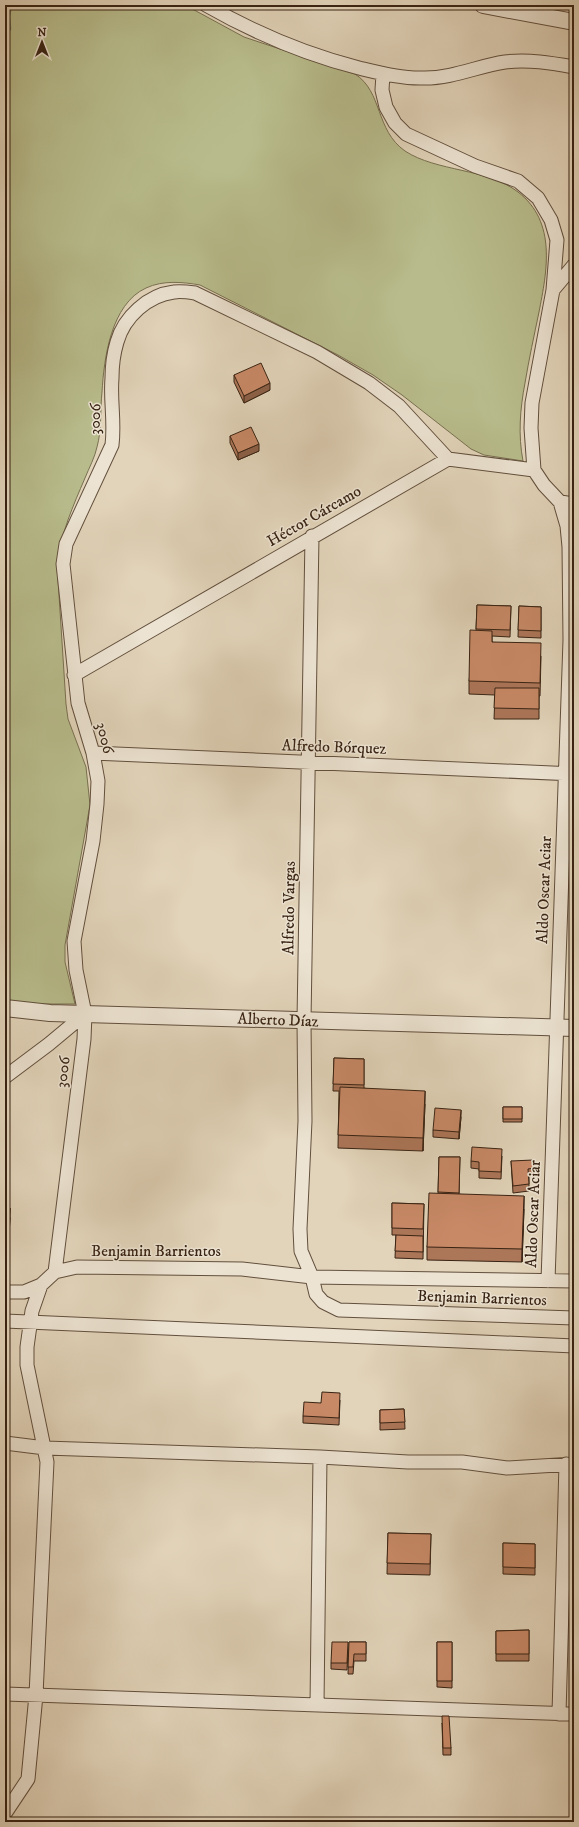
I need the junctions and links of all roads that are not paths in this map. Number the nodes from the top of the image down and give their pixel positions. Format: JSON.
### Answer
{"nodes":[{"id":1,"x":206,"y":5,"type":"edge"},
{"id":2,"x":483,"y":5,"type":"edge"},
{"id":3,"x":523,"y":5,"type":"edge"},
{"id":4,"x":541,"y":16,"type":"junction"},
{"id":5,"x":574,"y":22,"type":"edge"},
{"id":6,"x":574,"y":67,"type":"edge"},
{"id":7,"x":383,"y":74,"type":"junction"},
{"id":8,"x":574,"y":264,"type":"edge"},
{"id":9,"x":553,"y":290,"type":"junction"},
{"id":10,"x":448,"y":459,"type":"junction"},
{"id":11,"x":534,"y":470,"type":"junction"},
{"id":12,"x":560,"y":502,"type":"junction"},
{"id":13,"x":574,"y":504,"type":"edge"},
{"id":14,"x":312,"y":536,"type":"junction"},
{"id":15,"x":74,"y":675,"type":"junction"},
{"id":16,"x":93,"y":753,"type":"junction"},
{"id":17,"x":308,"y":763,"type":"junction"},
{"id":18,"x":570,"y":774,"type":"edge"},
{"id":19,"x":5,"y":1008,"type":"edge"},
{"id":20,"x":85,"y":1014,"type":"junction"},
{"id":21,"x":304,"y":1021,"type":"junction"},
{"id":22,"x":556,"y":1027,"type":"junction"},
{"id":23,"x":574,"y":1028,"type":"edge"},
{"id":24,"x":5,"y":1077,"type":"edge"},
{"id":25,"x":55,"y":1272,"type":"junction"},
{"id":26,"x":312,"y":1277,"type":"junction"},
{"id":27,"x":548,"y":1280,"type":"junction"},
{"id":28,"x":574,"y":1281,"type":"edge"},
{"id":29,"x":41,"y":1285,"type":"junction"},
{"id":30,"x":5,"y":1292,"type":"edge"},
{"id":31,"x":574,"y":1318,"type":"edge"},
{"id":32,"x":5,"y":1321,"type":"edge"},
{"id":33,"x":30,"y":1322,"type":"junction"},
{"id":34,"x":574,"y":1346,"type":"edge"},
{"id":35,"x":5,"y":1443,"type":"edge"},
{"id":36,"x":45,"y":1448,"type":"junction"},
{"id":37,"x":320,"y":1457,"type":"junction"},
{"id":38,"x":570,"y":1464,"type":"edge"},
{"id":39,"x":5,"y":1694,"type":"edge"},
{"id":40,"x":36,"y":1695,"type":"junction"},
{"id":41,"x":317,"y":1705,"type":"junction"},
{"id":42,"x":559,"y":1714,"type":"junction"},
{"id":43,"x":574,"y":1714,"type":"edge"},
{"id":44,"x":6,"y":1812,"type":"dead end"}],
"edges":[{"from":1,"to":7,"type":"street"},
{"from":2,"to":4,"type":"street"},
{"from":3,"to":4,"type":"street"},
{"from":4,"to":5,"type":"street"},
{"from":6,"to":7,"type":"street"},
{"from":7,"to":9,"type":"street"},
{"from":8,"to":9,"type":"street"},
{"from":9,"to":11,"type":"street"},
{"from":10,"to":11,"type":"street"},
{"from":10,"to":14,"type":"street","name":"Héctor Cárcamo"},
{"from":10,"to":15,"type":"street","name":"3006"},
{"from":11,"to":12,"type":"street"},
{"from":12,"to":13,"type":"street"},
{"from":12,"to":18,"type":"street","name":"Aldo Oscar Aciar"},
{"from":14,"to":15,"type":"street","name":"Héctor Cárcamo"},
{"from":14,"to":17,"type":"street","name":"Alfredo Vargas"},
{"from":15,"to":16,"type":"street","name":"3006"},
{"from":16,"to":17,"type":"street","name":"Alfredo Bórquez"},
{"from":16,"to":20,"type":"street","name":"3006"},
{"from":17,"to":18,"type":"street","name":"Alfredo Bórquez"},
{"from":17,"to":21,"type":"street","name":"Alfredo Vargas"},
{"from":18,"to":22,"type":"street","name":"Aldo Oscar Aciar"},
{"from":19,"to":20,"type":"street","name":"Alberto Díaz"},
{"from":20,"to":21,"type":"street","name":"Alberto Díaz"},
{"from":20,"to":24,"type":"street"},
{"from":20,"to":25,"type":"street","name":"3006"},
{"from":21,"to":22,"type":"street","name":"Alberto Díaz"},
{"from":21,"to":26,"type":"street","name":"Alfredo Vargas"},
{"from":22,"to":23,"type":"street","name":"Alberto Díaz"},
{"from":22,"to":27,"type":"street","name":"Aldo Oscar Aciar"},
{"from":25,"to":26,"type":"street","name":"Benjamin Barrientos"},
{"from":25,"to":29,"type":"street"},
{"from":26,"to":27,"type":"street","name":"Benjamin Barrientos"},
{"from":26,"to":31,"type":"street","name":"Benjamin Barrientos"},
{"from":27,"to":28,"type":"street","name":"Benjamin Barrientos"},
{"from":29,"to":30,"type":"street"},
{"from":29,"to":33,"type":"street"},
{"from":32,"to":33,"type":"street"},
{"from":33,"to":34,"type":"street"},
{"from":33,"to":36,"type":"street"},
{"from":35,"to":36,"type":"street"},
{"from":36,"to":37,"type":"street"},
{"from":36,"to":40,"type":"street"},
{"from":37,"to":38,"type":"street"},
{"from":37,"to":41,"type":"street"},
{"from":38,"to":42,"type":"street"},
{"from":39,"to":40,"type":"street"},
{"from":40,"to":41,"type":"street"},
{"from":40,"to":44,"type":"street"},
{"from":41,"to":42,"type":"street"},
{"from":42,"to":43,"type":"street"}]}
